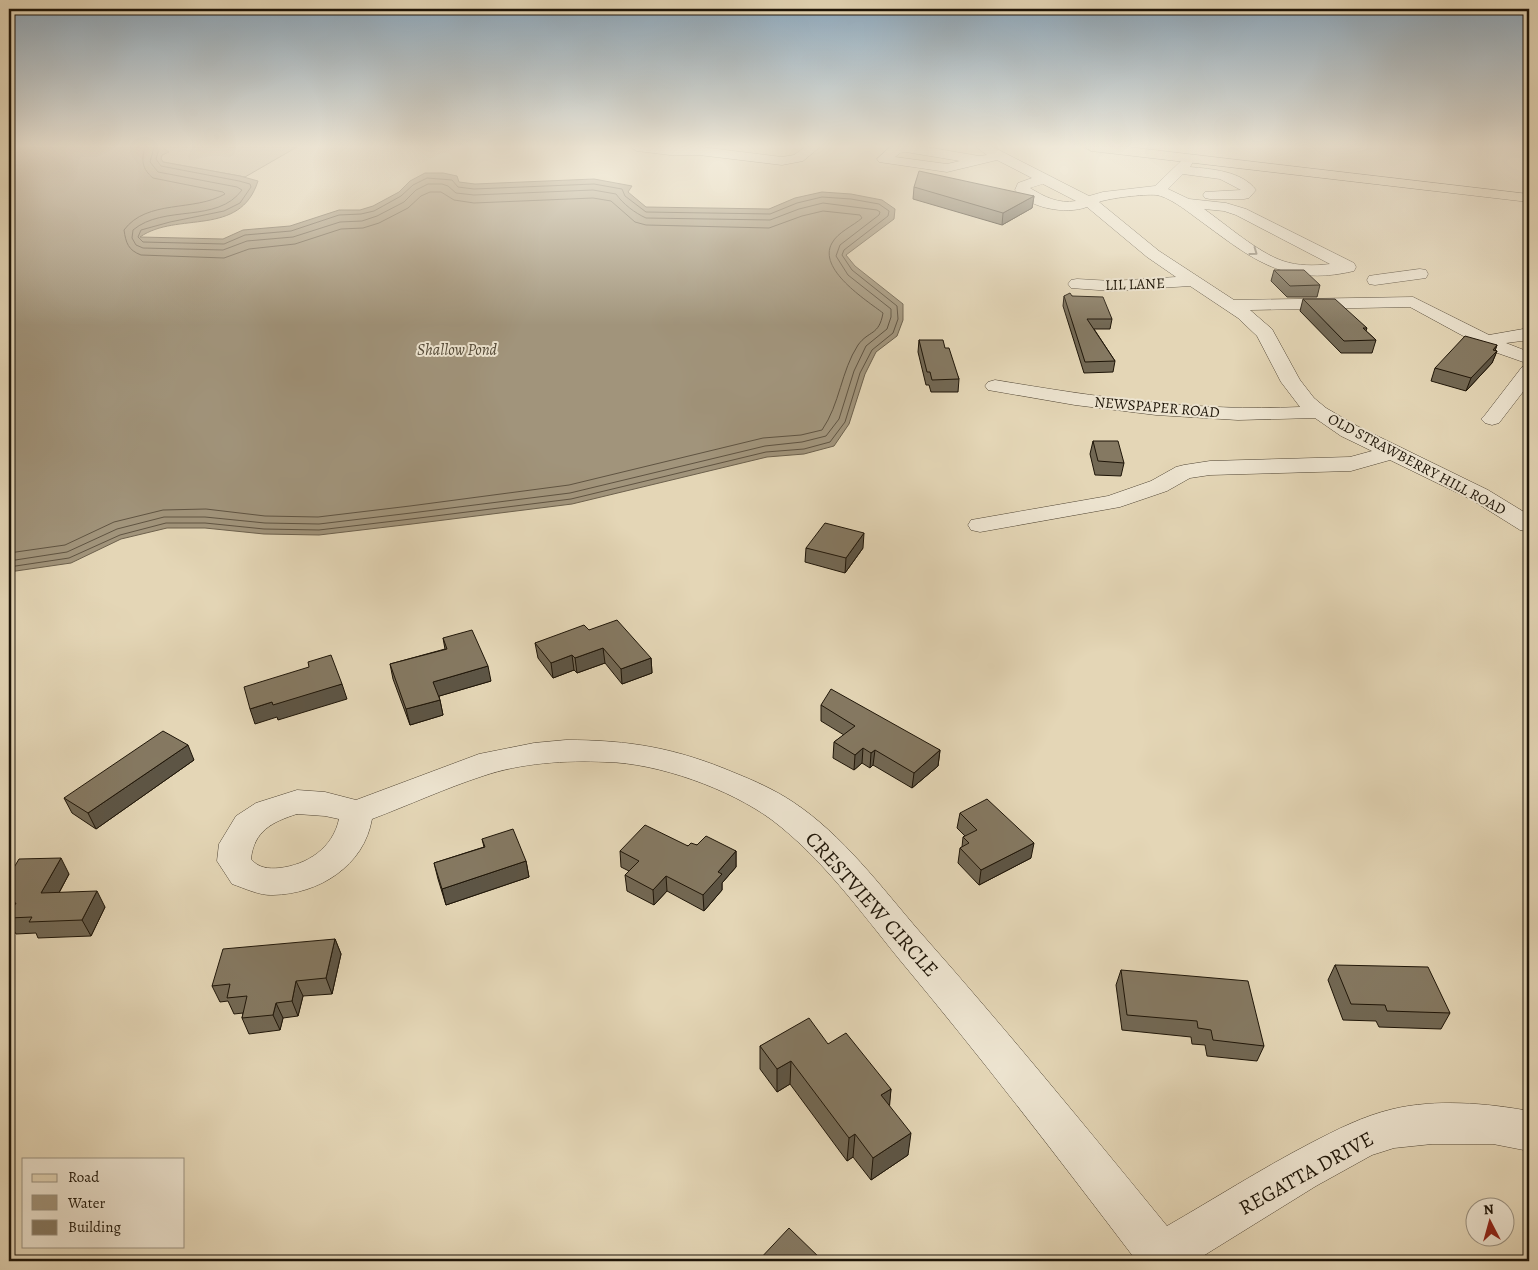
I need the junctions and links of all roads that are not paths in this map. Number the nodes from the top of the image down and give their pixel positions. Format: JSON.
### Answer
{"nodes":[{"id":1,"x":1094,"y":206,"type":"edge"},
{"id":2,"x":1204,"y":206,"type":"edge"},
{"id":3,"x":1224,"y":206,"type":"edge"},
{"id":4,"x":1420,"y":274,"type":"dead end"},
{"id":5,"x":1193,"y":281,"type":"junction"},
{"id":6,"x":1077,"y":284,"type":"dead end"},
{"id":7,"x":1413,"y":302,"type":"junction"},
{"id":8,"x":1229,"y":305,"type":"junction"},
{"id":9,"x":1529,"y":334,"type":"edge"},
{"id":10,"x":1486,"y":341,"type":"junction"},
{"id":11,"x":1529,"y":358,"type":"edge"},
{"id":12,"x":1529,"y":371,"type":"edge"},
{"id":13,"x":995,"y":386,"type":"dead end"},
{"id":14,"x":1319,"y":412,"type":"junction"},
{"id":15,"x":1492,"y":419,"type":"dead end"},
{"id":16,"x":1393,"y":452,"type":"junction"},
{"id":17,"x":980,"y":525,"type":"dead end"},
{"id":18,"x":1529,"y":525,"type":"edge"},
{"id":19,"x":357,"y":812,"type":"dead end"},
{"id":20,"x":1529,"y":1131,"type":"edge"},
{"id":21,"x":1158,"y":1259,"type":"edge"}],
"edges":[{"from":1,"to":5,"type":"street","name":"OLD STRAWBERRY HILL ROAD"},
{"from":2,"to":3,"type":"street","one_way":true},
{"from":4,"to":7,"type":"street"},
{"from":5,"to":6,"type":"street","name":"LIL LANE"},
{"from":5,"to":8,"type":"street","name":"OLD STRAWBERRY HILL ROAD"},
{"from":7,"to":8,"type":"street"},
{"from":7,"to":10,"type":"street"},
{"from":8,"to":14,"type":"street","name":"OLD STRAWBERRY HILL ROAD"},
{"from":9,"to":10,"type":"street"},
{"from":10,"to":11,"type":"street"},
{"from":12,"to":15,"type":"street"},
{"from":13,"to":14,"type":"street","name":"NEWSPAPER ROAD"},
{"from":14,"to":16,"type":"street","name":"OLD STRAWBERRY HILL ROAD"},
{"from":16,"to":17,"type":"street"},
{"from":16,"to":18,"type":"street","name":"OLD STRAWBERRY HILL ROAD"},
{"from":19,"to":21,"type":"street","name":"CRESTVIEW CIRCLE"},
{"from":20,"to":21,"type":"street","name":"REGATTA DRIVE"}]}
